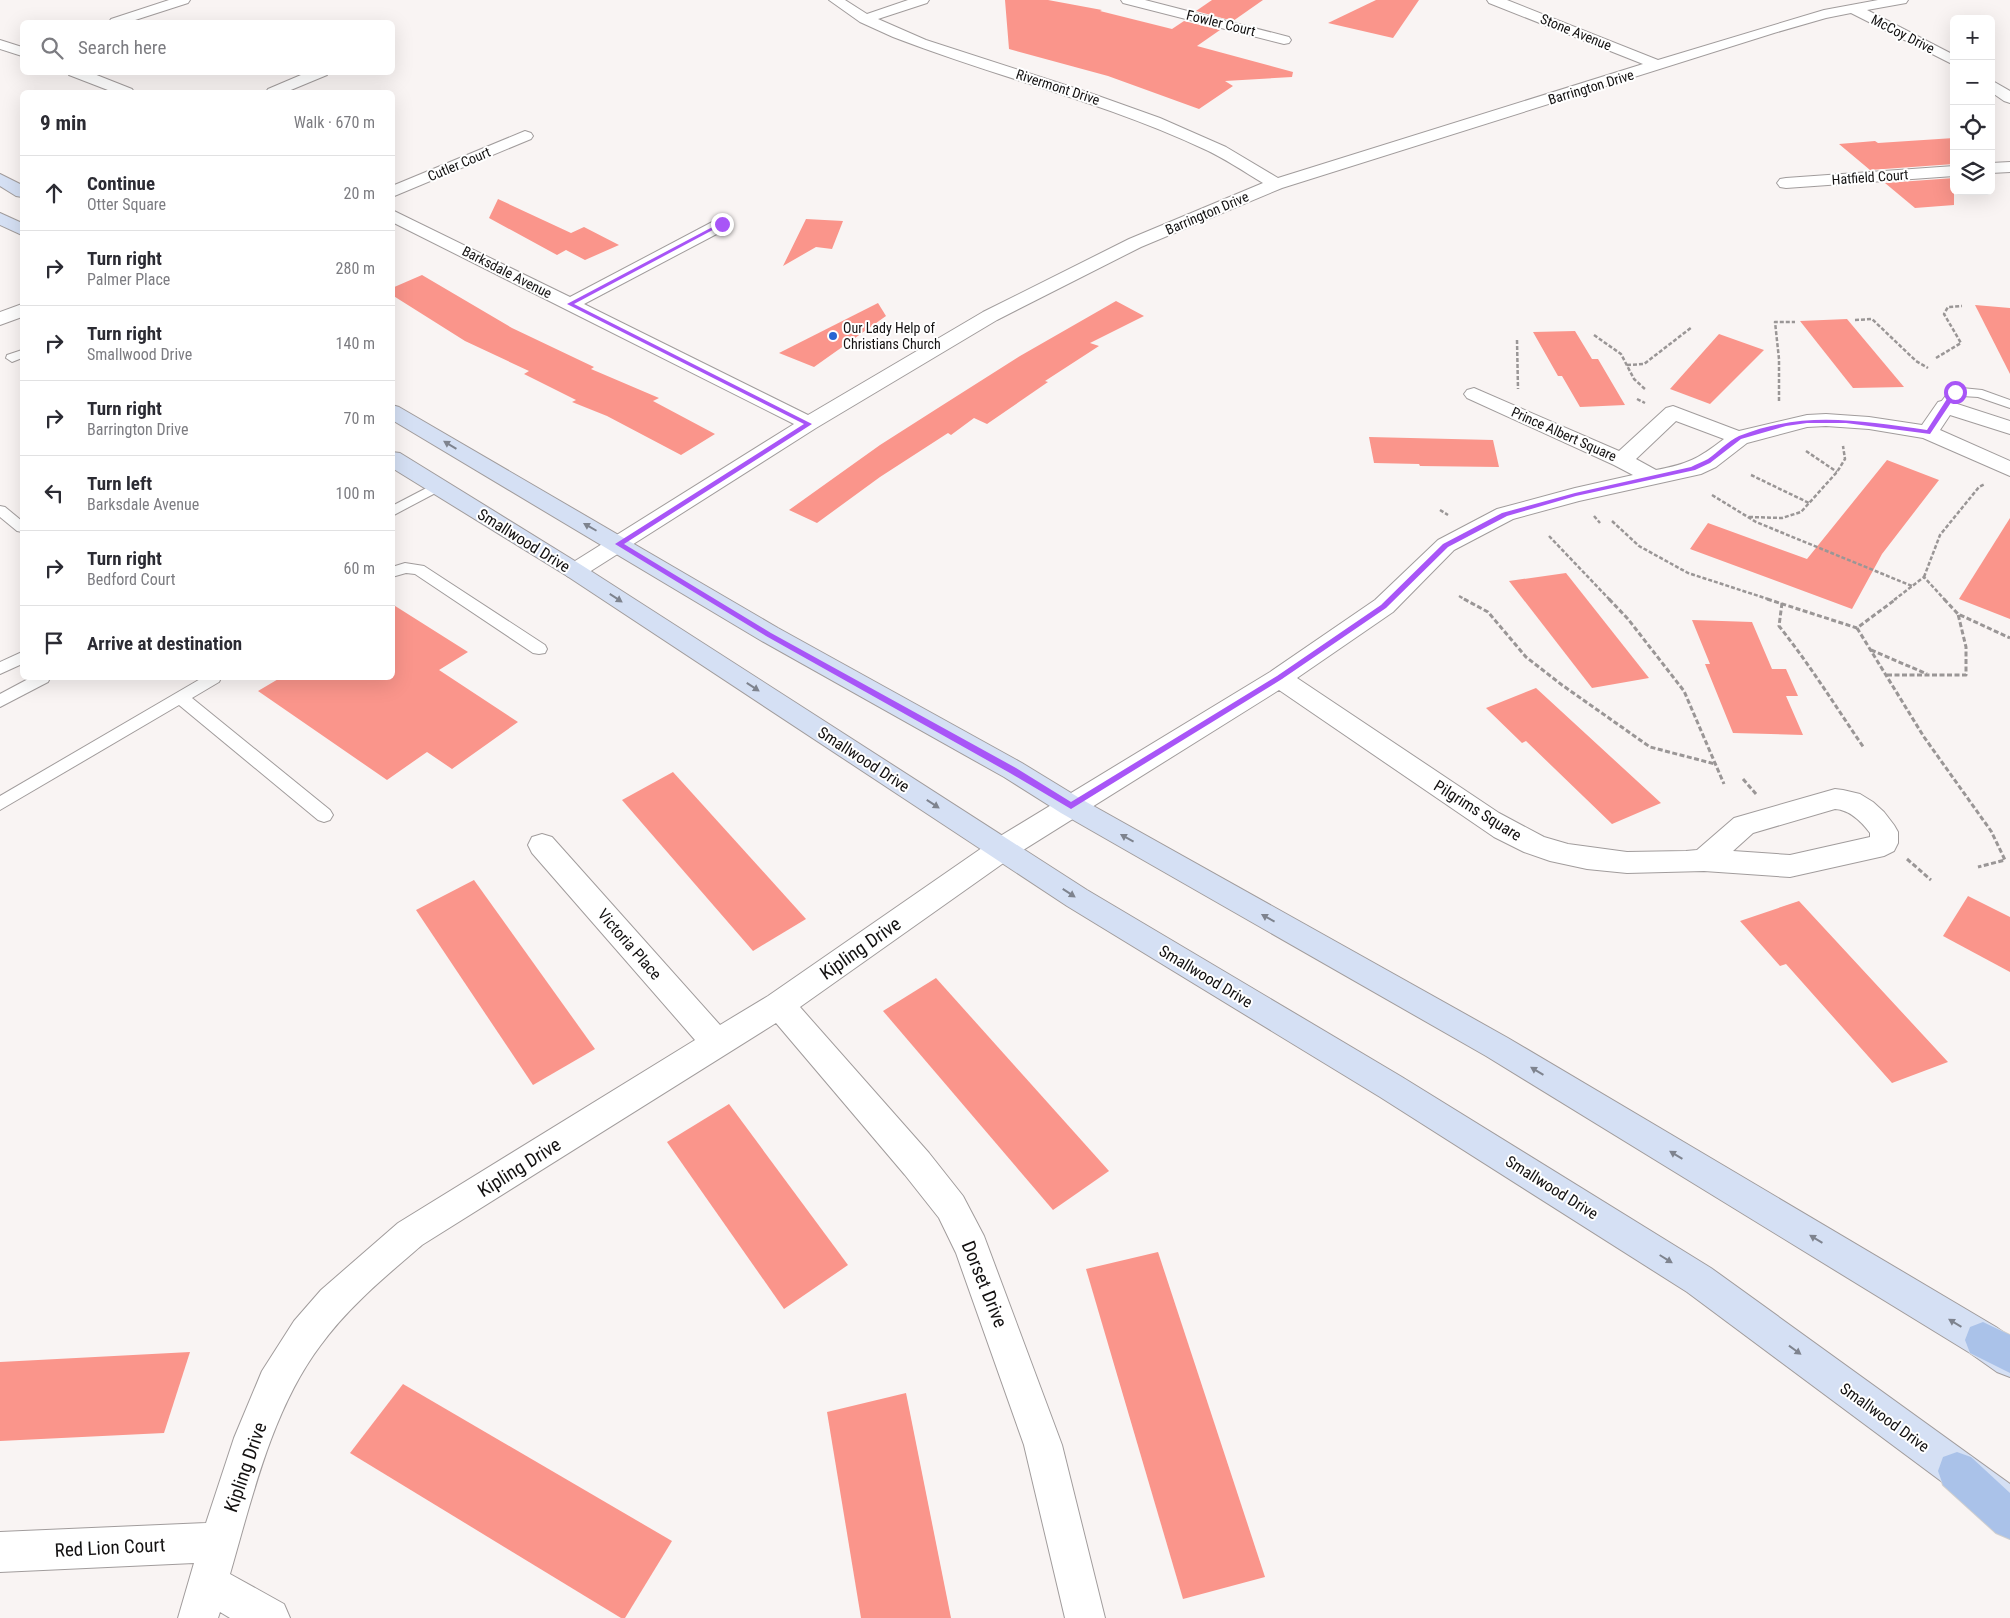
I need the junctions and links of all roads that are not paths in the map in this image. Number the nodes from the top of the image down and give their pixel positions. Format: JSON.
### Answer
{"nodes":[{"id":1,"x":183,"y":0,"type":"edge"},
{"id":2,"x":836,"y":0,"type":"edge"},
{"id":3,"x":922,"y":0,"type":"edge"},
{"id":4,"x":1128,"y":0,"type":"edge"},
{"id":5,"x":1494,"y":0,"type":"edge"},
{"id":6,"x":1901,"y":0,"type":"edge"},
{"id":7,"x":1852,"y":8,"type":"junction"},
{"id":8,"x":865,"y":19,"type":"junction"},
{"id":9,"x":122,"y":20,"type":"edge"},
{"id":10,"x":1284,"y":40,"type":"dead end"},
{"id":11,"x":0,"y":44,"type":"edge"},
{"id":12,"x":20,"y":51,"type":"edge"},
{"id":13,"x":1952,"y":60,"type":"edge"},
{"id":14,"x":1658,"y":65,"type":"junction"},
{"id":15,"x":82,"y":75,"type":"edge"},
{"id":16,"x":315,"y":75,"type":"edge"},
{"id":17,"x":1995,"y":88,"type":"edge"},
{"id":18,"x":121,"y":90,"type":"edge"},
{"id":19,"x":279,"y":90,"type":"edge"},
{"id":20,"x":2010,"y":98,"type":"edge"},
{"id":21,"x":525,"y":136,"type":"dead end"},
{"id":22,"x":2010,"y":167,"type":"edge"},
{"id":23,"x":1995,"y":168,"type":"edge"},
{"id":24,"x":1950,"y":171,"type":"edge"},
{"id":25,"x":0,"y":179,"type":"edge"},
{"id":26,"x":1786,"y":182,"type":"dead end"},
{"id":27,"x":1276,"y":184,"type":"junction"},
{"id":28,"x":20,"y":191,"type":"edge"},
{"id":29,"x":395,"y":191,"type":"edge"},
{"id":30,"x":395,"y":217,"type":"edge"},
{"id":31,"x":0,"y":218,"type":"edge"},
{"id":32,"x":722,"y":224,"type":"dead end"},
{"id":33,"x":20,"y":229,"type":"edge"},
{"id":34,"x":570,"y":304,"type":"junction"},
{"id":35,"x":1474,"y":394,"type":"dead end"},
{"id":36,"x":2010,"y":404,"type":"edge"},
{"id":37,"x":1945,"y":406,"type":"junction"},
{"id":38,"x":395,"y":413,"type":"edge"},
{"id":39,"x":809,"y":424,"type":"junction"},
{"id":40,"x":2010,"y":428,"type":"edge"},
{"id":41,"x":1928,"y":432,"type":"junction"},
{"id":42,"x":1739,"y":438,"type":"junction"},
{"id":43,"x":395,"y":460,"type":"edge"},
{"id":44,"x":1622,"y":460,"type":"junction"},
{"id":45,"x":2010,"y":469,"type":"edge"},
{"id":46,"x":1652,"y":477,"type":"junction"},
{"id":47,"x":438,"y":486,"type":"junction"},
{"id":48,"x":0,"y":510,"type":"edge"},
{"id":49,"x":395,"y":510,"type":"edge"},
{"id":50,"x":20,"y":526,"type":"edge"},
{"id":51,"x":619,"y":544,"type":"junction"},
{"id":52,"x":395,"y":571,"type":"edge"},
{"id":53,"x":575,"y":571,"type":"junction"},
{"id":54,"x":538,"y":649,"type":"dead end"},
{"id":55,"x":20,"y":658,"type":"edge"},
{"id":56,"x":0,"y":669,"type":"edge"},
{"id":57,"x":1280,"y":678,"type":"junction"},
{"id":58,"x":38,"y":680,"type":"edge"},
{"id":59,"x":210,"y":680,"type":"edge"},
{"id":60,"x":180,"y":697,"type":"junction"},
{"id":61,"x":0,"y":701,"type":"edge"},
{"id":62,"x":0,"y":804,"type":"edge"},
{"id":63,"x":1071,"y":806,"type":"junction"},
{"id":64,"x":324,"y":815,"type":"dead end"},
{"id":65,"x":542,"y":845,"type":"dead end"},
{"id":66,"x":1002,"y":849,"type":"junction"},
{"id":67,"x":1704,"y":860,"type":"junction"},
{"id":68,"x":780,"y":1005,"type":"junction"},
{"id":69,"x":717,"y":1044,"type":"junction"},
{"id":70,"x":2001,"y":1351,"type":"edge"},
{"id":71,"x":1958,"y":1471,"type":"junction"},
{"id":72,"x":2010,"y":1508,"type":"edge"},
{"id":73,"x":2010,"y":1519,"type":"edge"},
{"id":74,"x":220,"y":1542,"type":"junction"},
{"id":75,"x":0,"y":1552,"type":"edge"},
{"id":76,"x":202,"y":1600,"type":"edge"},
{"id":77,"x":270,"y":1618,"type":"edge"},
{"id":78,"x":1085,"y":1618,"type":"edge"}],
"edges":[{"from":1,"to":9,"type":"street"},
{"from":2,"to":8,"type":"street","name":"Rivermont Drive"},
{"from":3,"to":8,"type":"street"},
{"from":4,"to":10,"type":"street","name":"Fowler Court"},
{"from":5,"to":14,"type":"street","name":"Stone Avenue"},
{"from":6,"to":7,"type":"street","name":"Barrington Drive"},
{"from":7,"to":13,"type":"street","name":"McCoy Drive"},
{"from":7,"to":14,"type":"street","name":"Barrington Drive"},
{"from":8,"to":27,"type":"street","name":"Rivermont Drive"},
{"from":11,"to":12,"type":"street"},
{"from":14,"to":27,"type":"street","name":"Barrington Drive"},
{"from":15,"to":18,"type":"street"},
{"from":16,"to":19,"type":"street"},
{"from":17,"to":20,"type":"street"},
{"from":21,"to":29,"type":"street","name":"Cutler Court"},
{"from":22,"to":23,"type":"street"},
{"from":24,"to":26,"type":"street","name":"Hatfield Court"},
{"from":25,"to":28,"type":"main road"},
{"from":27,"to":39,"type":"street","name":"Barrington Drive"},
{"from":30,"to":34,"type":"street","name":"Barksdale Avenue"},
{"from":31,"to":33,"type":"main road"},
{"from":32,"to":34,"type":"street"},
{"from":34,"to":39,"type":"street","name":"Barksdale Avenue"},
{"from":35,"to":44,"type":"street","name":"Prince Albert Square"},
{"from":36,"to":37,"type":"lane"},
{"from":37,"to":40,"type":"street"},
{"from":37,"to":41,"type":"street"},
{"from":51,"to":38,"type":"main road","one_way":true},
{"from":39,"to":51,"type":"street","name":"Barrington Drive"},
{"from":41,"to":42,"type":"street"},
{"from":41,"to":45,"type":"street"},
{"from":42,"to":44,"type":"street"},
{"from":42,"to":46,"type":"street","name":"Kipling Drive"},
{"from":43,"to":47,"type":"main road","name":"Smallwood Drive"},
{"from":44,"to":46,"type":"street","name":"Prince Albert Square"},
{"from":46,"to":57,"type":"street","name":"Kipling Drive"},
{"from":47,"to":49,"type":"lane"},
{"from":47,"to":53,"type":"main road","name":"Smallwood Drive"},
{"from":48,"to":50,"type":"lane"},
{"from":51,"to":53,"type":"street","name":"Barrington Drive"},
{"from":51,"to":63,"type":"main road"},
{"from":52,"to":54,"type":"lane"},
{"from":53,"to":66,"type":"main road","name":"Smallwood Drive","one_way":true},
{"from":55,"to":56,"type":"lane"},
{"from":57,"to":63,"type":"street","name":"Kipling Drive"},
{"from":57,"to":67,"type":"street","name":"Pilgrims Square"},
{"from":58,"to":61,"type":"lane"},
{"from":59,"to":60,"type":"lane"},
{"from":60,"to":62,"type":"lane"},
{"from":60,"to":64,"type":"lane"},
{"from":63,"to":66,"type":"street","name":"Kipling Drive"},
{"from":70,"to":63,"type":"main road","one_way":true},
{"from":65,"to":69,"type":"street","name":"Victoria Place"},
{"from":66,"to":68,"type":"street","name":"Kipling Drive"},
{"from":66,"to":71,"type":"main road","name":"Smallwood Drive","one_way":true},
{"from":67,"to":67,"type":"street","name":"Pilgrims Square"},
{"from":68,"to":69,"type":"street","name":"Kipling Drive"},
{"from":68,"to":78,"type":"street","name":"Dorset Drive"},
{"from":69,"to":74,"type":"street","name":"Kipling Drive"},
{"from":71,"to":72,"type":"main road","name":"Smallwood Drive"},
{"from":71,"to":73,"type":"main road"},
{"from":74,"to":75,"type":"street","name":"Red Lion Court"},
{"from":74,"to":76,"type":"street","name":"Kipling Drive"},
{"from":76,"to":77,"type":"street"}]}
